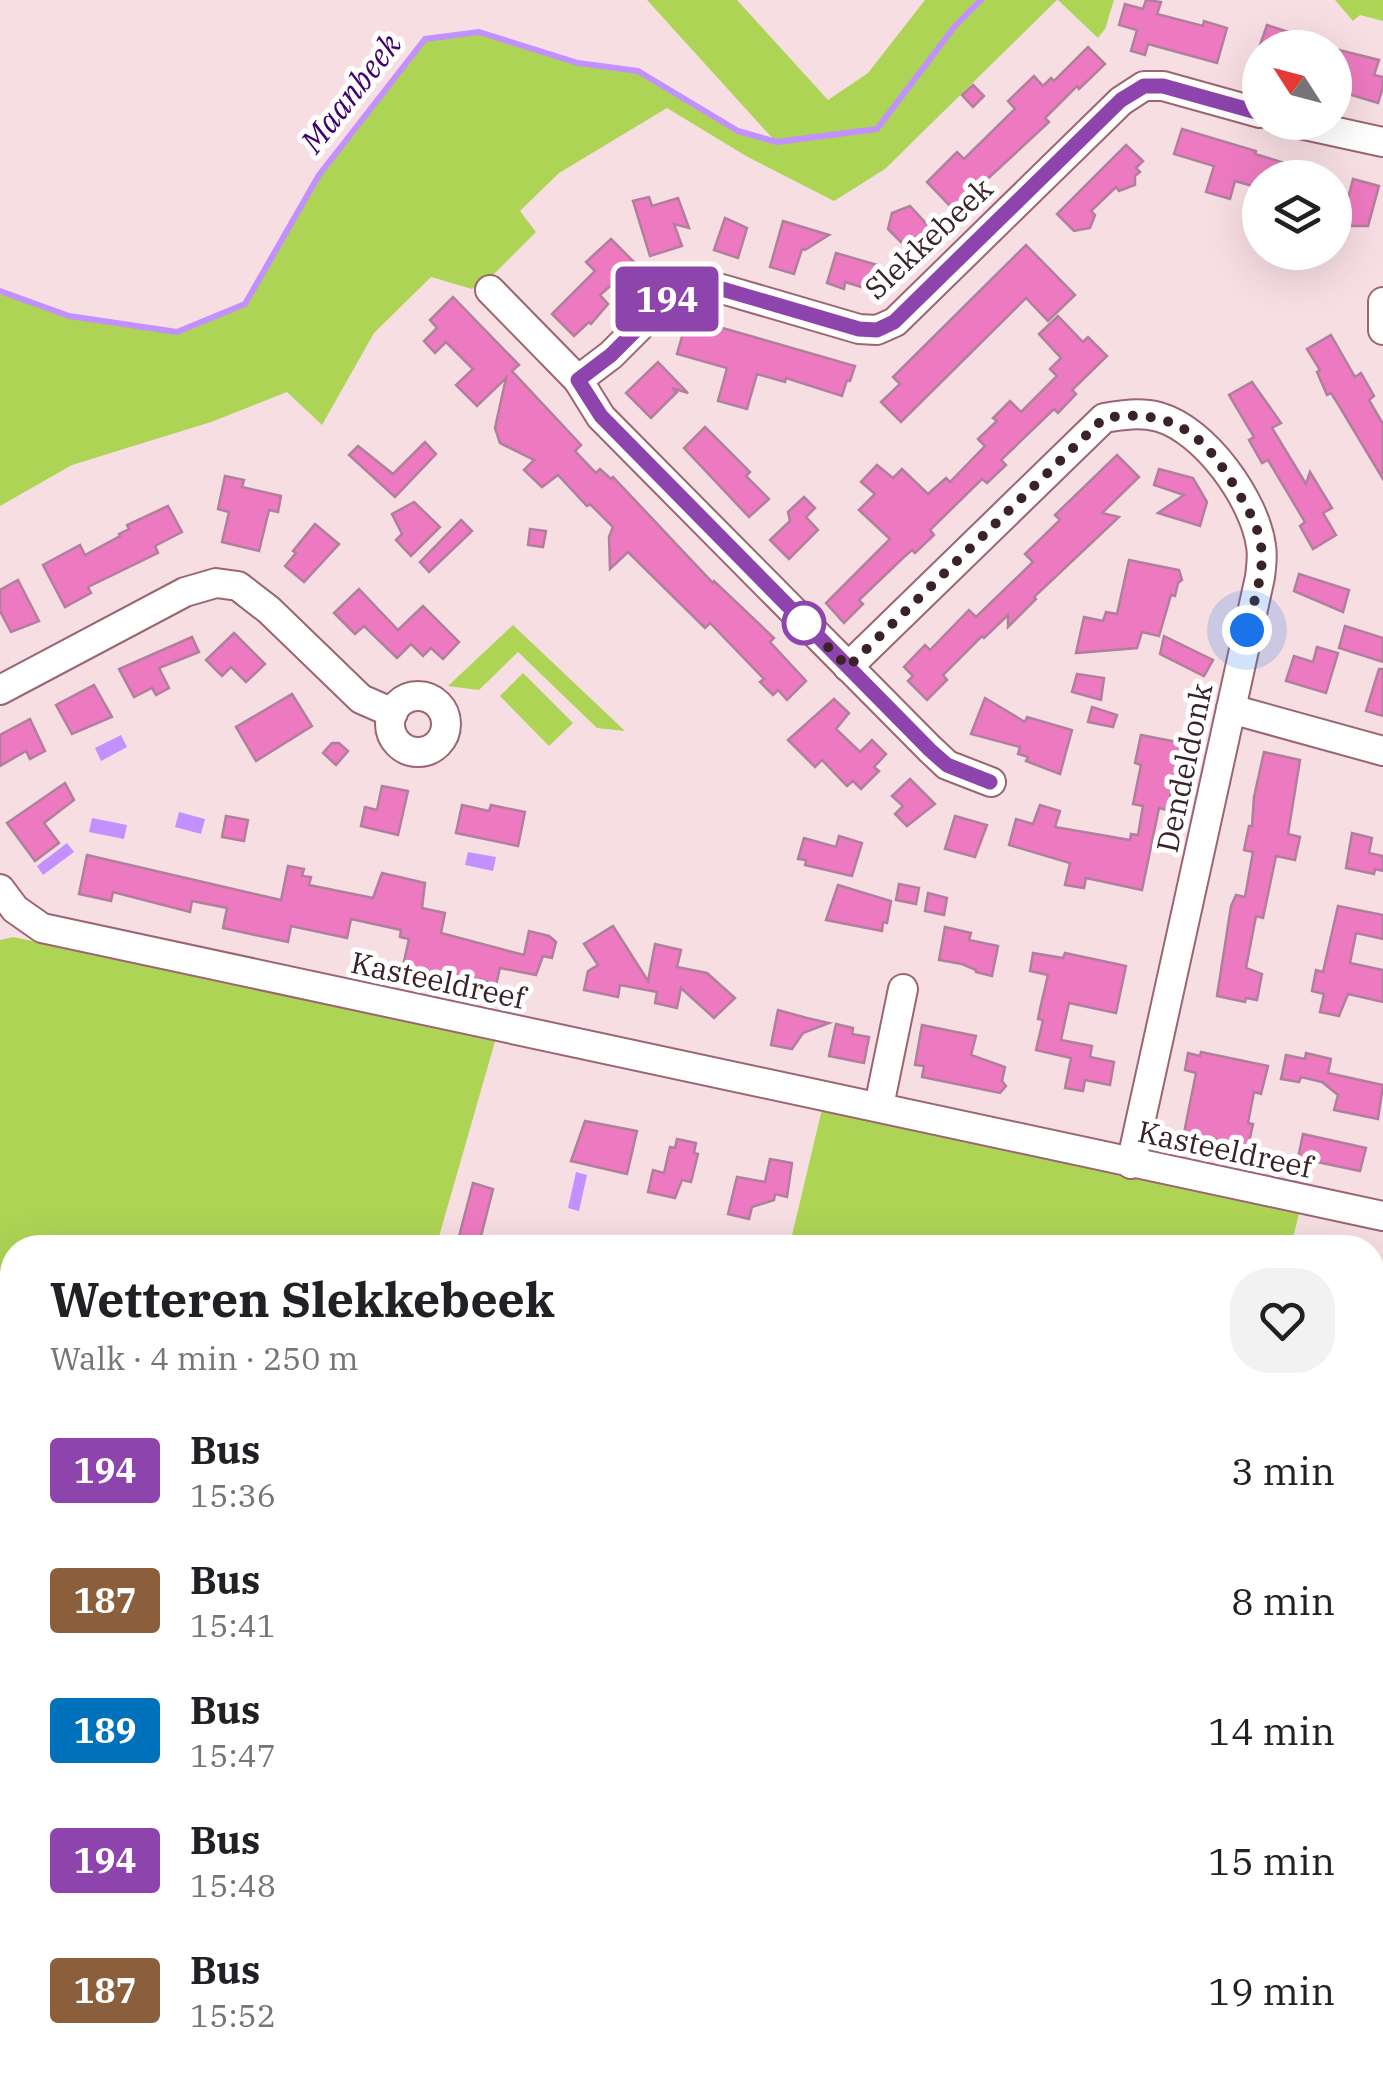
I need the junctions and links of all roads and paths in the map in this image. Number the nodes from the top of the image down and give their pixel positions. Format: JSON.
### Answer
{"nodes":[{"id":1,"x":1242,"y":108,"type":"edge"},
{"id":2,"x":1352,"y":135,"type":"edge"},
{"id":3,"x":1383,"y":142,"type":"edge"},
{"id":4,"x":490,"y":290,"type":"dead end"},
{"id":5,"x":1383,"y":302,"type":"edge"},
{"id":6,"x":1383,"y":330,"type":"edge"},
{"id":7,"x":578,"y":380,"type":"junction"},
{"id":8,"x":848,"y":667,"type":"junction"},
{"id":9,"x":0,"y":690,"type":"edge"},
{"id":10,"x":1231,"y":709,"type":"junction"},
{"id":11,"x":392,"y":712,"type":"dead end"},
{"id":12,"x":1383,"y":752,"type":"edge"},
{"id":13,"x":990,"y":782,"type":"dead end"},
{"id":14,"x":0,"y":888,"type":"edge"},
{"id":15,"x":903,"y":989,"type":"dead end"},
{"id":16,"x":878,"y":1106,"type":"junction"},
{"id":17,"x":1131,"y":1164,"type":"junction"},
{"id":18,"x":1383,"y":1216,"type":"edge"}],
"edges":[{"from":1,"to":7,"type":"street","name":"Slekkebeek"},
{"from":2,"to":3,"type":"street"},
{"from":4,"to":7,"type":"street"},
{"from":5,"to":6,"type":"street"},
{"from":7,"to":8,"type":"street"},
{"from":8,"to":10,"type":"street","name":"Dendeldonk"},
{"from":8,"to":13,"type":"street"},
{"from":9,"to":11,"type":"street"},
{"from":10,"to":12,"type":"street"},
{"from":10,"to":17,"type":"street","name":"Dendeldonk"},
{"from":14,"to":16,"type":"street","name":"Kasteeldreef"},
{"from":15,"to":16,"type":"street"},
{"from":16,"to":17,"type":"street","name":"Kasteeldreef"},
{"from":17,"to":18,"type":"street","name":"Kasteeldreef"}]}
